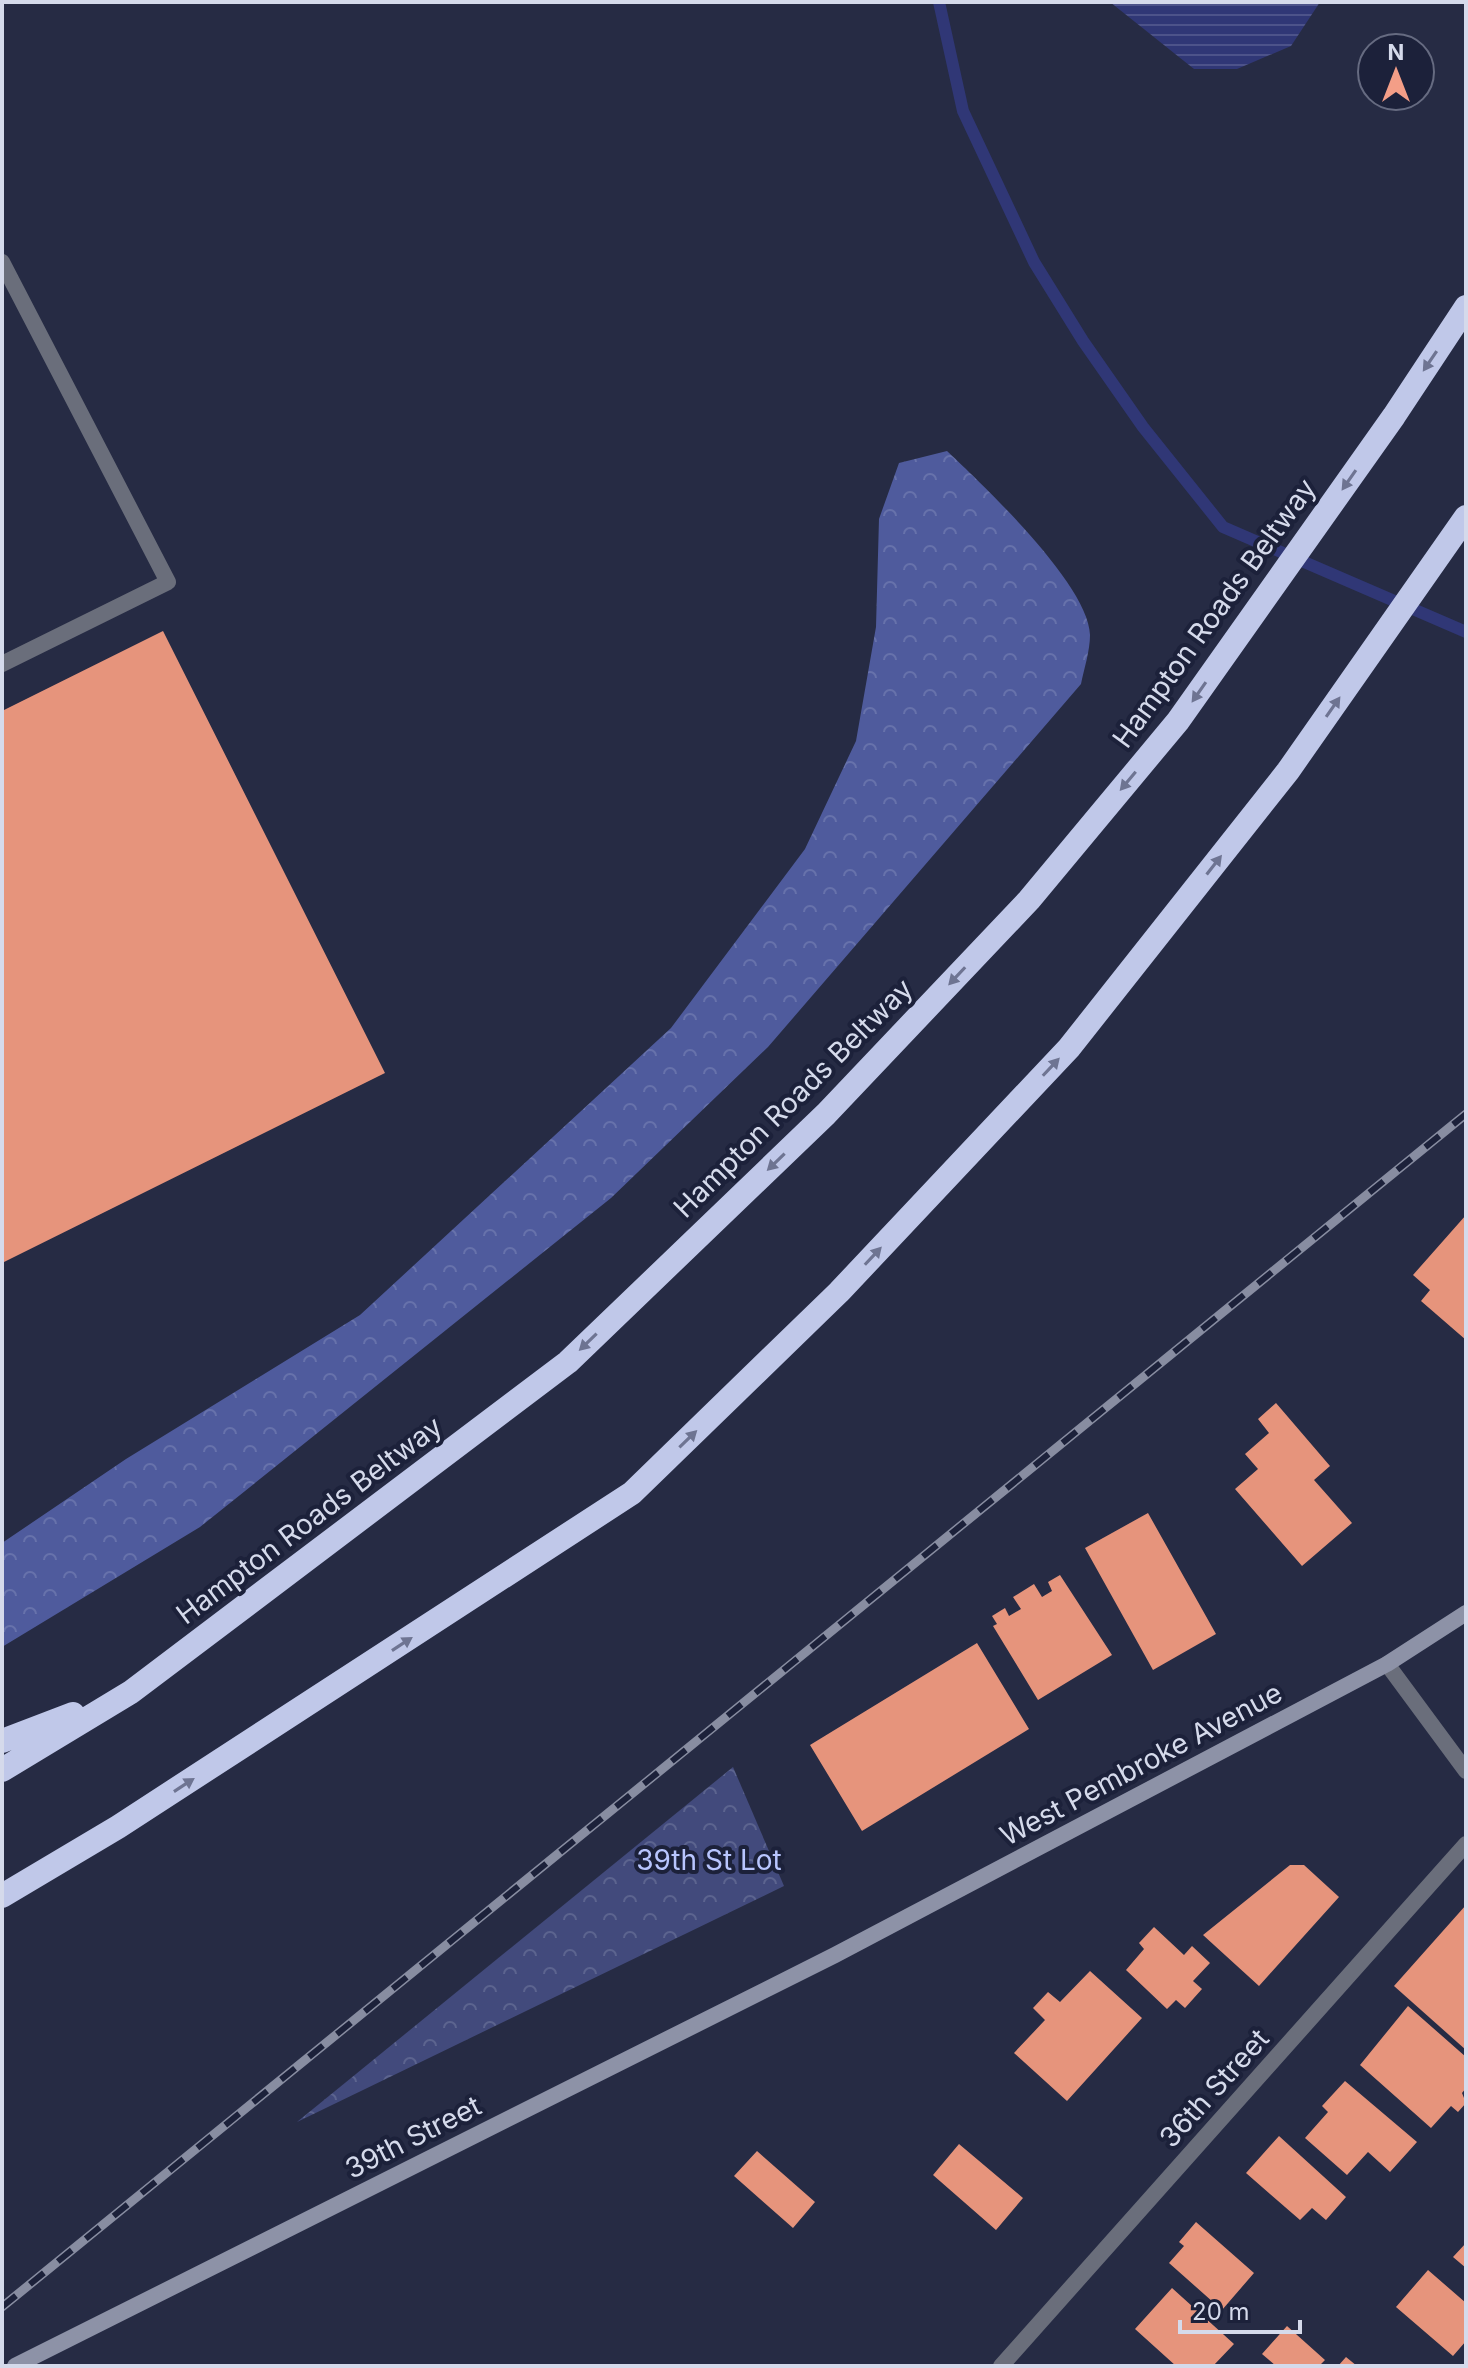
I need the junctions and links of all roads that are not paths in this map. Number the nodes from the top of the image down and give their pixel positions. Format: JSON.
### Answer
{"nodes":[{"id":1,"x":2,"y":262,"type":"edge"},
{"id":2,"x":1466,"y":307,"type":"edge"},
{"id":3,"x":1466,"y":517,"type":"edge"},
{"id":4,"x":2,"y":664,"type":"edge"},
{"id":5,"x":1466,"y":1613,"type":"edge"},
{"id":6,"x":1387,"y":1664,"type":"junction"},
{"id":7,"x":131,"y":1692,"type":"junction"},
{"id":8,"x":2,"y":1741,"type":"edge"},
{"id":9,"x":2,"y":1770,"type":"edge"},
{"id":10,"x":1466,"y":1771,"type":"edge"},
{"id":11,"x":118,"y":1827,"type":"junction"},
{"id":12,"x":1466,"y":1844,"type":"edge"},
{"id":13,"x":2,"y":1896,"type":"edge"},
{"id":14,"x":2,"y":1909,"type":"edge"},
{"id":15,"x":835,"y":1955,"type":"joint"},
{"id":16,"x":15,"y":2366,"type":"edge"},
{"id":17,"x":1001,"y":2366,"type":"edge"}],
"edges":[{"from":1,"to":4,"type":"street"},
{"from":2,"to":7,"type":"highway","name":"Hampton Roads Beltway","one_way":true},
{"from":11,"to":3,"type":"highway","one_way":true},
{"from":5,"to":6,"type":"main road","name":"West Pembroke Avenue"},
{"from":6,"to":10,"type":"street"},
{"from":6,"to":15,"type":"main road","name":"West Pembroke Avenue"},
{"from":7,"to":8,"type":"highway"},
{"from":7,"to":9,"type":"highway","name":"Hampton Roads Beltway"},
{"from":11,"to":13,"type":"highway"},
{"from":11,"to":14,"type":"highway"},
{"from":12,"to":17,"type":"street","name":"36th Street"},
{"from":15,"to":16,"type":"main road","name":"39th Street"}]}
